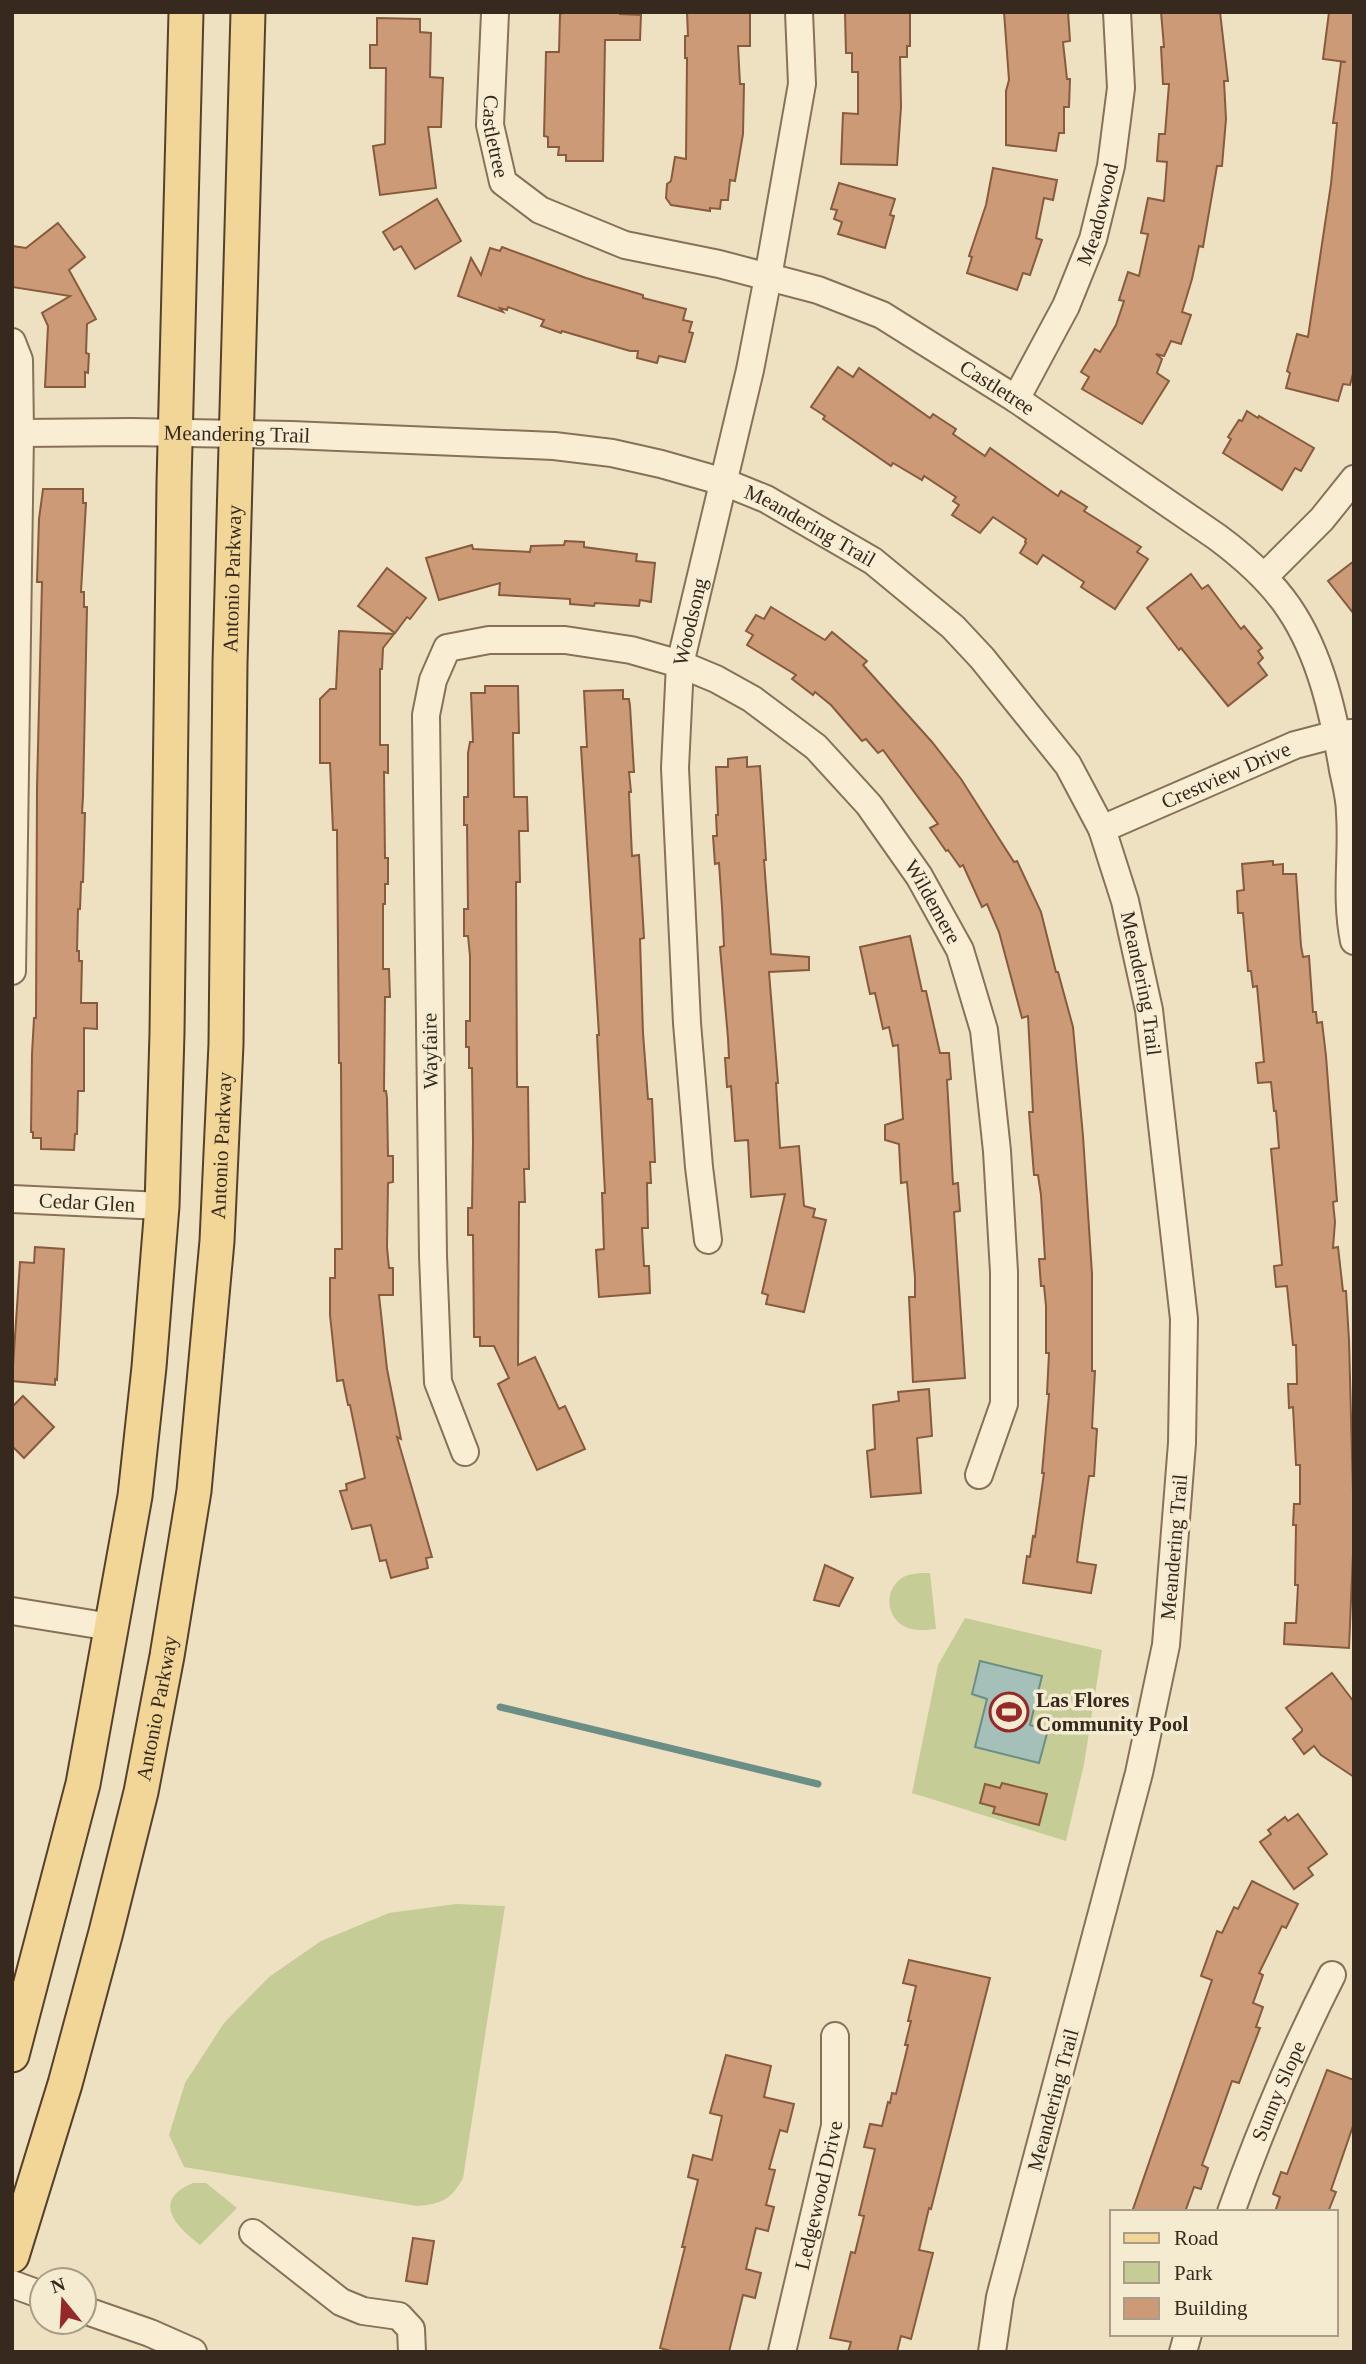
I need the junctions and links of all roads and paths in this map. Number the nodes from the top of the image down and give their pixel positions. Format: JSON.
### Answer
{"nodes":[{"id":1,"x":186,"y":12,"type":"edge"},
{"id":2,"x":248,"y":12,"type":"edge"},
{"id":3,"x":799,"y":12,"type":"edge"},
{"id":4,"x":1117,"y":12,"type":"edge"},
{"id":5,"x":495,"y":13,"type":"edge"},
{"id":6,"x":768,"y":277,"type":"junction"},
{"id":7,"x":12,"y":342,"type":"edge"},
{"id":8,"x":1016,"y":399,"type":"junction"},
{"id":9,"x":20,"y":433,"type":"junction"},
{"id":10,"x":176,"y":433,"type":"junction"},
{"id":11,"x":236,"y":434,"type":"junction"},
{"id":12,"x":1354,"y":479,"type":"edge"},
{"id":13,"x":724,"y":482,"type":"junction"},
{"id":14,"x":1264,"y":577,"type":"junction"},
{"id":15,"x":447,"y":648,"type":"joint"},
{"id":16,"x":680,"y":664,"type":"junction"},
{"id":17,"x":1345,"y":733,"type":"edge"},
{"id":18,"x":1102,"y":829,"type":"junction"},
{"id":19,"x":1354,"y":941,"type":"edge"},
{"id":20,"x":12,"y":971,"type":"edge"},
{"id":21,"x":12,"y":1199,"type":"edge"},
{"id":22,"x":162,"y":1206,"type":"junction"},
{"id":23,"x":708,"y":1240,"type":"dead end"},
{"id":24,"x":465,"y":1452,"type":"dead end"},
{"id":25,"x":979,"y":1475,"type":"dead end"},
{"id":26,"x":12,"y":1611,"type":"edge"},
{"id":27,"x":111,"y":1627,"type":"junction"},
{"id":28,"x":1332,"y":1975,"type":"dead end"},
{"id":29,"x":835,"y":2036,"type":"dead end"},
{"id":30,"x":12,"y":2055,"type":"edge"},
{"id":31,"x":1232,"y":2210,"type":"edge"},
{"id":32,"x":253,"y":2234,"type":"dead end"},
{"id":33,"x":12,"y":2256,"type":"edge"},
{"id":34,"x":98,"y":2315,"type":"edge"},
{"id":35,"x":193,"y":2352,"type":"edge"},
{"id":36,"x":412,"y":2352,"type":"edge"},
{"id":37,"x":782,"y":2352,"type":"edge"},
{"id":38,"x":992,"y":2352,"type":"edge"}],
"edges":[{"from":1,"to":10,"type":"main road"},
{"from":2,"to":11,"type":"main road","name":"Antonio Parkway"},
{"from":3,"to":6,"type":"street","name":"Woodsong"},
{"from":4,"to":8,"type":"street","name":"Meadowood"},
{"from":5,"to":6,"type":"street","name":"Castletree"},
{"from":6,"to":8,"type":"street","name":"Castletree"},
{"from":6,"to":13,"type":"street","name":"Woodsong"},
{"from":7,"to":9,"type":"street"},
{"from":8,"to":14,"type":"street","name":"Castletree"},
{"from":9,"to":10,"type":"street","name":"Meandering Trail"},
{"from":9,"to":20,"type":"street"},
{"from":10,"to":11,"type":"street","name":"Meandering Trail"},
{"from":10,"to":22,"type":"main road"},
{"from":11,"to":13,"type":"street","name":"Meandering Trail"},
{"from":11,"to":33,"type":"main road","name":"Antonio Parkway"},
{"from":12,"to":14,"type":"street"},
{"from":13,"to":16,"type":"street","name":"Woodsong"},
{"from":13,"to":18,"type":"street","name":"Meandering Trail"},
{"from":14,"to":17,"type":"street","name":"Castletree"},
{"from":15,"to":16,"type":"street","name":"Wildemere"},
{"from":15,"to":24,"type":"street","name":"Wayfaire"},
{"from":16,"to":23,"type":"street","name":"Woodsong"},
{"from":16,"to":25,"type":"street","name":"Wildemere"},
{"from":17,"to":18,"type":"street","name":"Crestview Drive"},
{"from":17,"to":19,"type":"street","name":"Castletree"},
{"from":18,"to":38,"type":"street","name":"Meandering Trail"},
{"from":21,"to":22,"type":"street","name":"Cedar Glen"},
{"from":22,"to":27,"type":"main road"},
{"from":26,"to":27,"type":"street"},
{"from":27,"to":30,"type":"main road"},
{"from":28,"to":31,"type":"street","name":"Sunny Slope"},
{"from":29,"to":37,"type":"street","name":"Ledgewood Drive"},
{"from":32,"to":36,"type":"street"},
{"from":34,"to":35,"type":"street"}]}
